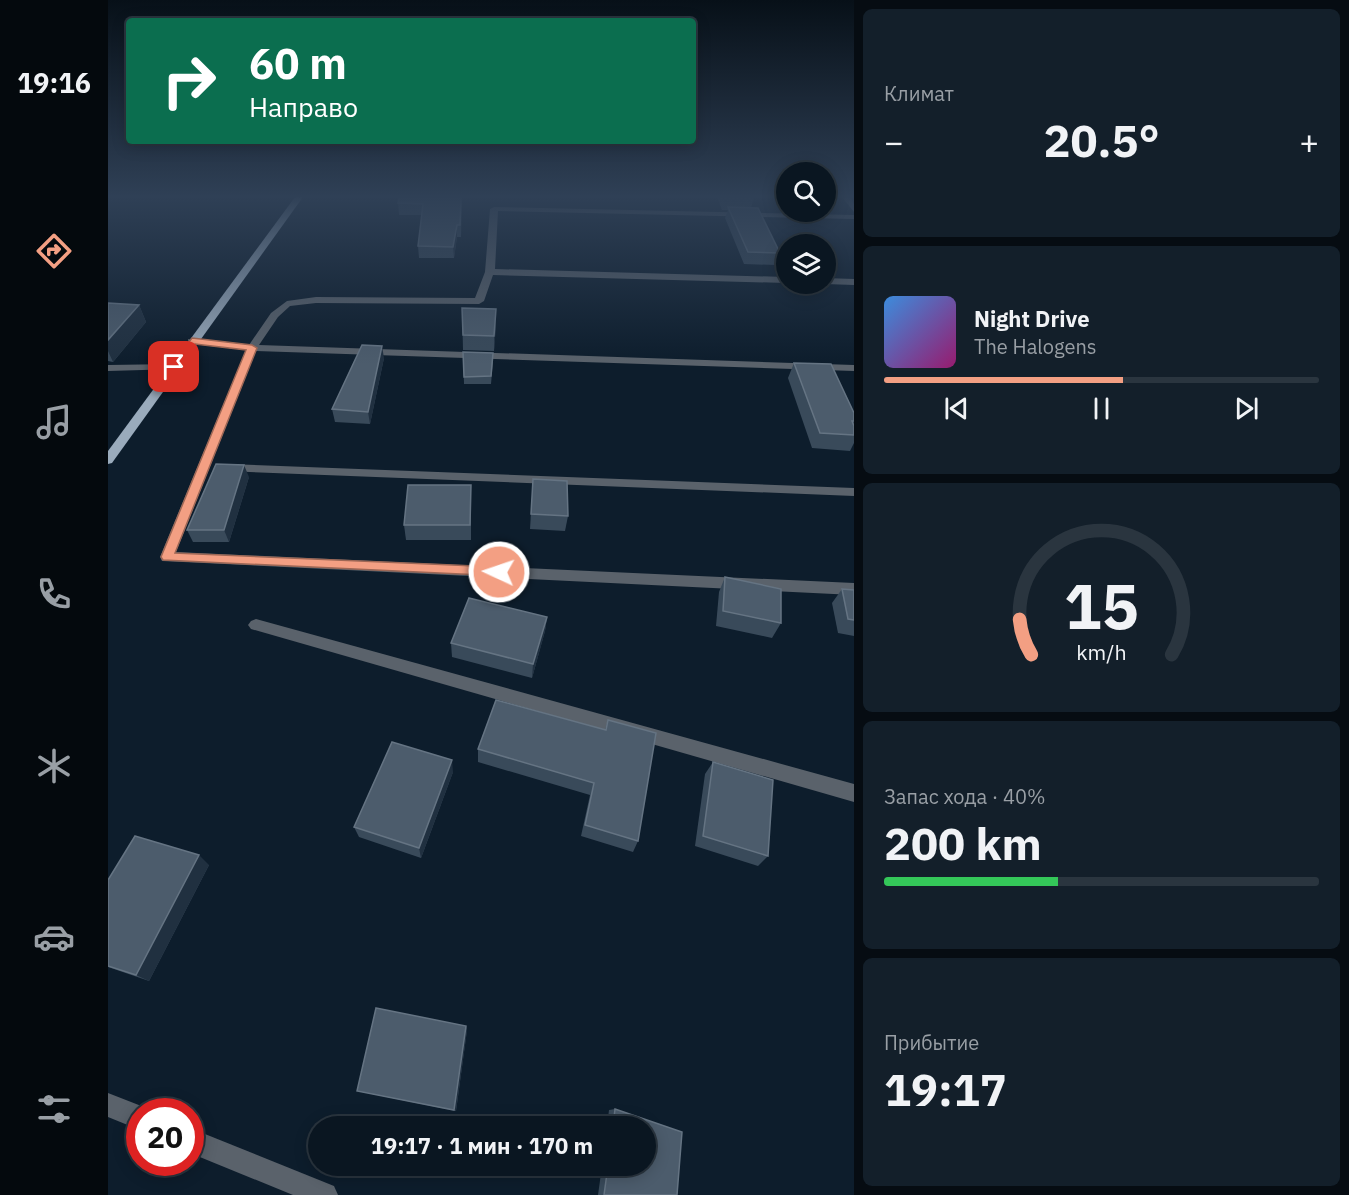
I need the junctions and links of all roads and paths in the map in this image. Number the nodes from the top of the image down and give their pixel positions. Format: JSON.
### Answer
{"nodes":[{"id":1,"x":258,"y":253,"type":"edge"},
{"id":2,"x":491,"y":253,"type":"edge"},
{"id":3,"x":490,"y":272,"type":"junction"},
{"id":4,"x":776,"y":280,"type":"edge"},
{"id":5,"x":836,"y":281,"type":"edge"},
{"id":6,"x":854,"y":282,"type":"edge"},
{"id":7,"x":192,"y":341,"type":"junction"},
{"id":8,"x":252,"y":348,"type":"junction"},
{"id":9,"x":174,"y":367,"type":"junction"},
{"id":10,"x":108,"y":368,"type":"edge"},
{"id":11,"x":854,"y":368,"type":"edge"},
{"id":12,"x":108,"y":460,"type":"edge"},
{"id":13,"x":204,"y":467,"type":"junction"},
{"id":14,"x":854,"y":492,"type":"edge"},
{"id":15,"x":854,"y":589,"type":"edge"},
{"id":16,"x":256,"y":625,"type":"dead end"},
{"id":17,"x":854,"y":792,"type":"edge"},
{"id":18,"x":108,"y":1105,"type":"edge"},
{"id":19,"x":126,"y":1112,"type":"edge"},
{"id":20,"x":204,"y":1146,"type":"edge"},
{"id":21,"x":325,"y":1195,"type":"edge"}],
"edges":[{"from":1,"to":7,"type":"main road"},
{"from":2,"to":3,"type":"lane"},
{"from":3,"to":4,"type":"lane"},
{"from":3,"to":8,"type":"lane"},
{"from":5,"to":6,"type":"lane"},
{"from":7,"to":8,"type":"lane"},
{"from":7,"to":9,"type":"main road"},
{"from":8,"to":11,"type":"lane"},
{"from":8,"to":13,"type":"lane"},
{"from":9,"to":10,"type":"lane"},
{"from":9,"to":12,"type":"main road"},
{"from":13,"to":14,"type":"lane"},
{"from":13,"to":15,"type":"lane"},
{"from":16,"to":17,"type":"lane"},
{"from":18,"to":19,"type":"lane"},
{"from":20,"to":21,"type":"lane"}]}
